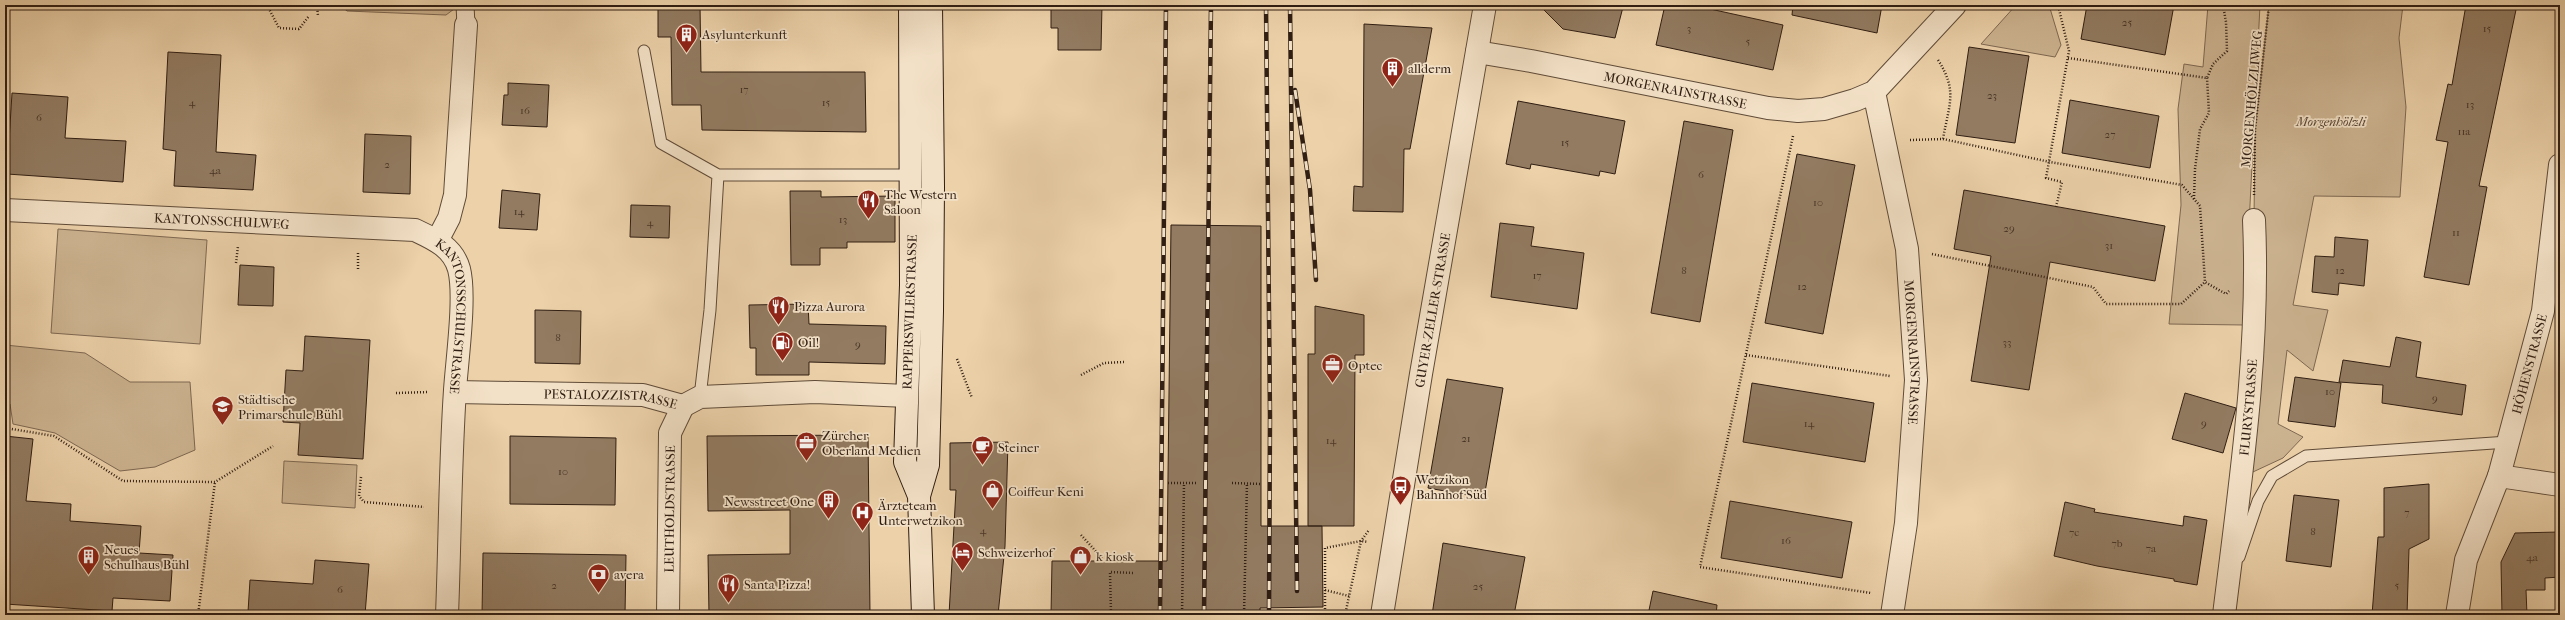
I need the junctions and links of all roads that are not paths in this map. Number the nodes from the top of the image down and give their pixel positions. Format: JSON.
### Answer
{"nodes":[{"id":1,"x":910,"y":5,"type":"edge"},
{"id":2,"x":931,"y":5,"type":"edge"},
{"id":3,"x":1485,"y":5,"type":"edge"},
{"id":4,"x":1955,"y":5,"type":"edge"},
{"id":5,"x":465,"y":15,"type":"edge"},
{"id":6,"x":644,"y":51,"type":"dead end"},
{"id":7,"x":1477,"y":52,"type":"junction"},
{"id":8,"x":1874,"y":92,"type":"junction"},
{"id":9,"x":2560,"y":165,"type":"edge"},
{"id":10,"x":718,"y":175,"type":"junction"},
{"id":11,"x":912,"y":175,"type":"junction"},
{"id":12,"x":5,"y":210,"type":"edge"},
{"id":13,"x":2254,"y":220,"type":"road end"},
{"id":14,"x":437,"y":240,"type":"junction"},
{"id":15,"x":455,"y":392,"type":"junction"},
{"id":16,"x":907,"y":396,"type":"junction"},
{"id":17,"x":691,"y":401,"type":"junction"},
{"id":18,"x":2508,"y":442,"type":"junction"},
{"id":19,"x":2499,"y":476,"type":"junction"},
{"id":20,"x":2560,"y":485,"type":"edge"},
{"id":21,"x":920,"y":496,"type":"junction"},
{"id":22,"x":2227,"y":594,"type":"junction"},
{"id":23,"x":1894,"y":606,"type":"edge"},
{"id":24,"x":447,"y":615,"type":"edge"},
{"id":25,"x":668,"y":615,"type":"edge"},
{"id":26,"x":923,"y":615,"type":"edge"},
{"id":27,"x":1382,"y":615,"type":"edge"},
{"id":28,"x":2224,"y":615,"type":"edge"},
{"id":29,"x":2457,"y":615,"type":"edge"}],
"edges":[{"from":1,"to":11,"type":"street","name":"RAPPERSWILERSTRASSE"},
{"from":2,"to":21,"type":"street","name":"RAPPERSWILERSTRASSE"},
{"from":3,"to":7,"type":"street","name":"GUYER-ZELLER-STRASSE"},
{"from":4,"to":8,"type":"street","name":"MORGENRAINSTRASSE"},
{"from":5,"to":14,"type":"street","name":"KANTONSSCHULSTRASSE"},
{"from":6,"to":10,"type":"lane"},
{"from":7,"to":8,"type":"street","name":"MORGENRAINSTRASSE"},
{"from":7,"to":27,"type":"street","name":"GUYER-ZELLER-STRASSE"},
{"from":8,"to":23,"type":"street","name":"MORGENRAINSTRASSE"},
{"from":9,"to":18,"type":"street","name":"HÖHENSTRASSE"},
{"from":10,"to":11,"type":"lane"},
{"from":10,"to":17,"type":"lane"},
{"from":11,"to":16,"type":"street","name":"RAPPERSWILERSTRASSE"},
{"from":12,"to":14,"type":"street","name":"KANTONSSCHULWEG"},
{"from":13,"to":22,"type":"street","name":"FLURYSTRASSE"},
{"from":14,"to":15,"type":"street","name":"KANTONSSCHULSTRASSE"},
{"from":15,"to":17,"type":"street","name":"PESTALOZZISTRASSE"},
{"from":15,"to":24,"type":"street","name":"KANTONSSCHULSTRASSE"},
{"from":16,"to":17,"type":"street","name":"PESTALOZZISTRASSE"},
{"from":16,"to":21,"type":"street","name":"RAPPERSWILERSTRASSE"},
{"from":17,"to":25,"type":"street","name":"LEUTHOLDSTRASSE"},
{"from":18,"to":19,"type":"street","name":"HÖHENSTRASSE"},
{"from":18,"to":22,"type":"lane","name":"FLURYSTRASSE"},
{"from":19,"to":20,"type":"street"},
{"from":19,"to":29,"type":"street","name":"HÖHENSTRASSE"},
{"from":21,"to":26,"type":"street","name":"RAPPERSWILERSTRASSE"},
{"from":22,"to":28,"type":"street","name":"FLURYSTRASSE"}]}
